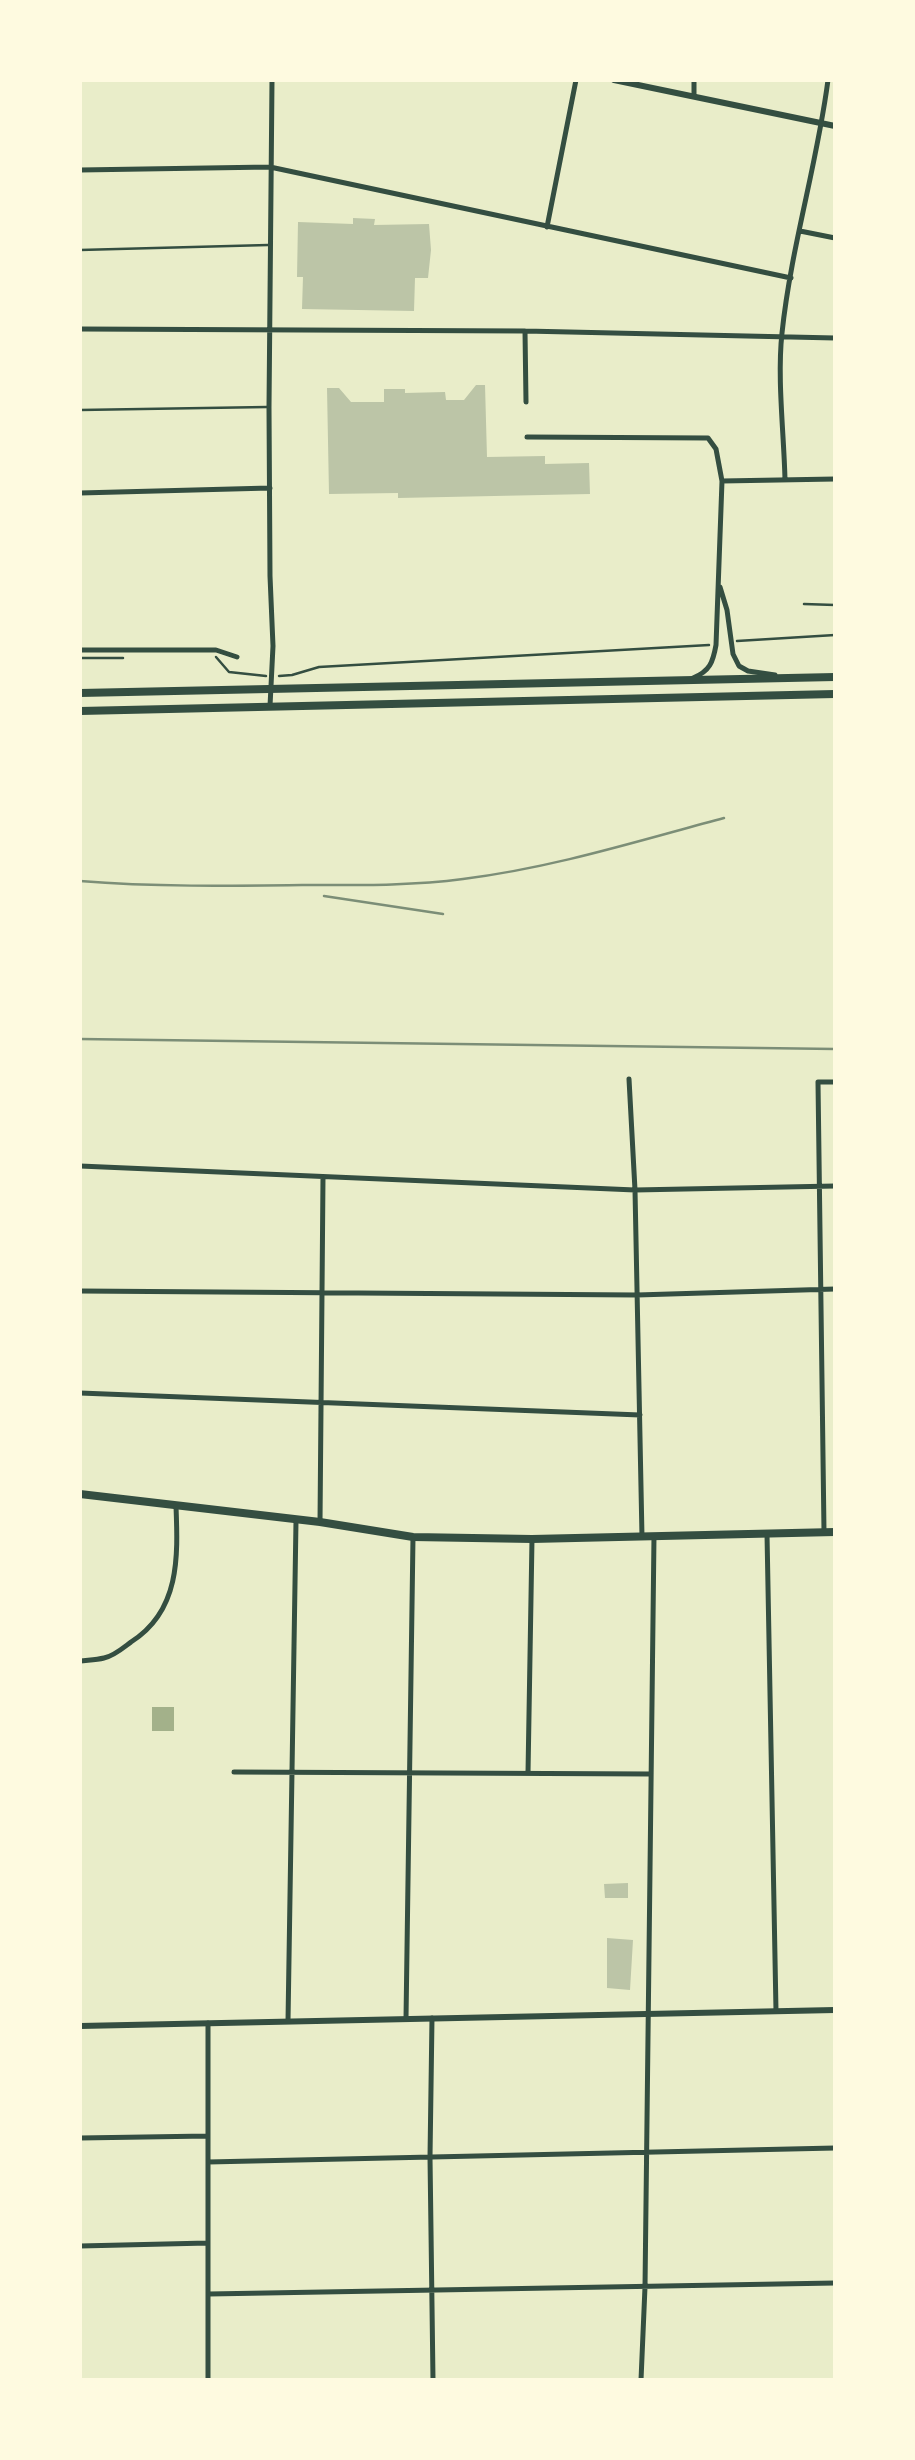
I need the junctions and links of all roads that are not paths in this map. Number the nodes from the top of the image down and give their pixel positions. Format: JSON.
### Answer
{"nodes":[{"id":1,"x":272,"y":80,"type":"edge"},
{"id":2,"x":576,"y":80,"type":"edge"},
{"id":3,"x":614,"y":80,"type":"edge"},
{"id":4,"x":694,"y":80,"type":"edge"},
{"id":5,"x":828,"y":80,"type":"edge"},
{"id":6,"x":694,"y":95,"type":"junction"},
{"id":7,"x":823,"y":123,"type":"junction"},
{"id":8,"x":835,"y":126,"type":"edge"},
{"id":9,"x":270,"y":167,"type":"junction"},
{"id":10,"x":80,"y":170,"type":"edge"},
{"id":11,"x":547,"y":226,"type":"junction"},
{"id":12,"x":800,"y":231,"type":"junction"},
{"id":13,"x":835,"y":238,"type":"edge"},
{"id":14,"x":270,"y":245,"type":"junction"},
{"id":15,"x":80,"y":250,"type":"edge"},
{"id":16,"x":791,"y":278,"type":"junction"},
{"id":17,"x":270,"y":329,"type":"junction"},
{"id":18,"x":80,"y":330,"type":"edge"},
{"id":19,"x":525,"y":330,"type":"junction"},
{"id":20,"x":781,"y":337,"type":"junction"},
{"id":21,"x":835,"y":338,"type":"edge"},
{"id":22,"x":526,"y":402,"type":"dead end"},
{"id":23,"x":269,"y":407,"type":"junction"},
{"id":24,"x":80,"y":410,"type":"edge"},
{"id":25,"x":527,"y":437,"type":"dead end"},
{"id":26,"x":835,"y":479,"type":"edge"},
{"id":27,"x":785,"y":480,"type":"junction"},
{"id":28,"x":722,"y":481,"type":"junction"},
{"id":29,"x":270,"y":488,"type":"junction"},
{"id":30,"x":80,"y":493,"type":"edge"},
{"id":31,"x":719,"y":584,"type":"junction"},
{"id":32,"x":80,"y":650,"type":"edge"},
{"id":33,"x":237,"y":656,"type":"dead end"},
{"id":34,"x":835,"y":677,"type":"edge"},
{"id":35,"x":788,"y":678,"type":"junction"},
{"id":36,"x":686,"y":681,"type":"junction"},
{"id":37,"x":272,"y":690,"type":"junction"},
{"id":38,"x":80,"y":693,"type":"edge"},
{"id":39,"x":835,"y":694,"type":"edge"},
{"id":40,"x":270,"y":706,"type":"junction"},
{"id":41,"x":80,"y":710,"type":"edge"},
{"id":42,"x":630,"y":1078,"type":"dead end"},
{"id":43,"x":835,"y":1082,"type":"edge"},
{"id":44,"x":80,"y":1166,"type":"edge"},
{"id":45,"x":323,"y":1177,"type":"junction"},
{"id":46,"x":819,"y":1186,"type":"junction"},
{"id":47,"x":835,"y":1186,"type":"edge"},
{"id":48,"x":635,"y":1190,"type":"junction"},
{"id":49,"x":820,"y":1290,"type":"junction"},
{"id":50,"x":835,"y":1290,"type":"edge"},
{"id":51,"x":80,"y":1291,"type":"edge"},
{"id":52,"x":322,"y":1292,"type":"junction"},
{"id":53,"x":637,"y":1294,"type":"junction"},
{"id":54,"x":80,"y":1393,"type":"edge"},
{"id":55,"x":321,"y":1402,"type":"junction"},
{"id":56,"x":640,"y":1415,"type":"junction"},
{"id":57,"x":80,"y":1494,"type":"edge"},
{"id":58,"x":176,"y":1506,"type":"junction"},
{"id":59,"x":296,"y":1521,"type":"junction"},
{"id":60,"x":320,"y":1522,"type":"junction"},
{"id":61,"x":824,"y":1532,"type":"junction"},
{"id":62,"x":835,"y":1532,"type":"edge"},
{"id":63,"x":767,"y":1534,"type":"junction"},
{"id":64,"x":654,"y":1536,"type":"junction"},
{"id":65,"x":413,"y":1537,"type":"junction"},
{"id":66,"x":642,"y":1537,"type":"junction"},
{"id":67,"x":532,"y":1539,"type":"junction"},
{"id":68,"x":80,"y":1661,"type":"edge"},
{"id":69,"x":234,"y":1772,"type":"dead end"},
{"id":70,"x":292,"y":1772,"type":"junction"},
{"id":71,"x":411,"y":1773,"type":"junction"},
{"id":72,"x":528,"y":1773,"type":"junction"},
{"id":73,"x":651,"y":1774,"type":"junction"},
{"id":74,"x":835,"y":2010,"type":"edge"},
{"id":75,"x":776,"y":2011,"type":"junction"},
{"id":76,"x":648,"y":2013,"type":"junction"},
{"id":77,"x":406,"y":2018,"type":"junction"},
{"id":78,"x":432,"y":2018,"type":"junction"},
{"id":79,"x":288,"y":2021,"type":"junction"},
{"id":80,"x":208,"y":2023,"type":"junction"},
{"id":81,"x":80,"y":2026,"type":"edge"},
{"id":82,"x":208,"y":2136,"type":"junction"},
{"id":83,"x":80,"y":2138,"type":"edge"},
{"id":84,"x":835,"y":2148,"type":"edge"},
{"id":85,"x":646,"y":2152,"type":"junction"},
{"id":86,"x":430,"y":2157,"type":"junction"},
{"id":87,"x":208,"y":2162,"type":"junction"},
{"id":88,"x":208,"y":2243,"type":"junction"},
{"id":89,"x":80,"y":2246,"type":"edge"},
{"id":90,"x":835,"y":2283,"type":"edge"},
{"id":91,"x":645,"y":2287,"type":"junction"},
{"id":92,"x":432,"y":2292,"type":"junction"},
{"id":93,"x":209,"y":2294,"type":"junction"},
{"id":94,"x":208,"y":2380,"type":"edge"},
{"id":95,"x":433,"y":2380,"type":"edge"},
{"id":96,"x":641,"y":2380,"type":"edge"}],
"edges":[{"from":1,"to":9,"type":"street"},
{"from":2,"to":11,"type":"street"},
{"from":3,"to":6,"type":"street"},
{"from":4,"to":6,"type":"street"},
{"from":5,"to":7,"type":"street"},
{"from":6,"to":7,"type":"street"},
{"from":7,"to":8,"type":"street"},
{"from":7,"to":12,"type":"street"},
{"from":9,"to":10,"type":"street"},
{"from":9,"to":11,"type":"street"},
{"from":9,"to":14,"type":"street"},
{"from":11,"to":16,"type":"street"},
{"from":12,"to":13,"type":"street"},
{"from":12,"to":16,"type":"street"},
{"from":14,"to":15,"type":"lane"},
{"from":14,"to":17,"type":"street"},
{"from":16,"to":20,"type":"street"},
{"from":17,"to":18,"type":"street"},
{"from":17,"to":19,"type":"street"},
{"from":17,"to":23,"type":"street"},
{"from":19,"to":20,"type":"street"},
{"from":19,"to":22,"type":"street"},
{"from":20,"to":21,"type":"street"},
{"from":20,"to":27,"type":"street"},
{"from":23,"to":24,"type":"lane"},
{"from":23,"to":29,"type":"street"},
{"from":25,"to":28,"type":"street"},
{"from":26,"to":27,"type":"street"},
{"from":27,"to":28,"type":"street"},
{"from":28,"to":31,"type":"street"},
{"from":29,"to":30,"type":"street"},
{"from":29,"to":37,"type":"street"},
{"from":31,"to":35,"type":"street"},
{"from":31,"to":36,"type":"street"},
{"from":32,"to":33,"type":"street"},
{"from":34,"to":35,"type":"main road"},
{"from":35,"to":36,"type":"main road"},
{"from":36,"to":37,"type":"main road"},
{"from":37,"to":38,"type":"main road"},
{"from":37,"to":40,"type":"street"},
{"from":39,"to":40,"type":"main road"},
{"from":40,"to":41,"type":"main road"},
{"from":42,"to":48,"type":"street"},
{"from":43,"to":46,"type":"street"},
{"from":44,"to":45,"type":"street"},
{"from":45,"to":48,"type":"street"},
{"from":45,"to":52,"type":"street"},
{"from":46,"to":47,"type":"street"},
{"from":46,"to":48,"type":"street"},
{"from":46,"to":49,"type":"street"},
{"from":48,"to":53,"type":"street"},
{"from":49,"to":50,"type":"street"},
{"from":49,"to":53,"type":"street"},
{"from":49,"to":61,"type":"street"},
{"from":51,"to":52,"type":"street"},
{"from":52,"to":53,"type":"street"},
{"from":52,"to":55,"type":"street"},
{"from":53,"to":56,"type":"street"},
{"from":54,"to":55,"type":"street"},
{"from":55,"to":56,"type":"street"},
{"from":55,"to":60,"type":"street"},
{"from":56,"to":66,"type":"street"},
{"from":57,"to":58,"type":"main road"},
{"from":58,"to":59,"type":"main road"},
{"from":58,"to":68,"type":"street"},
{"from":59,"to":60,"type":"main road"},
{"from":59,"to":70,"type":"street"},
{"from":60,"to":65,"type":"main road"},
{"from":61,"to":62,"type":"main road"},
{"from":61,"to":63,"type":"main road"},
{"from":63,"to":64,"type":"main road"},
{"from":63,"to":75,"type":"street"},
{"from":64,"to":66,"type":"main road"},
{"from":64,"to":73,"type":"street"},
{"from":65,"to":67,"type":"main road"},
{"from":65,"to":71,"type":"street"},
{"from":66,"to":67,"type":"main road"},
{"from":67,"to":72,"type":"street"},
{"from":69,"to":70,"type":"street"},
{"from":70,"to":71,"type":"street"},
{"from":70,"to":79,"type":"street"},
{"from":71,"to":72,"type":"street"},
{"from":71,"to":77,"type":"street"},
{"from":72,"to":73,"type":"street"},
{"from":73,"to":76,"type":"street"},
{"from":74,"to":75,"type":"street"},
{"from":75,"to":76,"type":"street"},
{"from":76,"to":78,"type":"street"},
{"from":76,"to":85,"type":"street"},
{"from":77,"to":78,"type":"street"},
{"from":77,"to":79,"type":"street"},
{"from":78,"to":86,"type":"street"},
{"from":79,"to":80,"type":"street"},
{"from":80,"to":81,"type":"street"},
{"from":80,"to":82,"type":"street"},
{"from":82,"to":83,"type":"street"},
{"from":82,"to":87,"type":"street"},
{"from":84,"to":85,"type":"street"},
{"from":85,"to":86,"type":"street"},
{"from":85,"to":91,"type":"street"},
{"from":86,"to":87,"type":"street"},
{"from":86,"to":92,"type":"street"},
{"from":87,"to":88,"type":"street"},
{"from":88,"to":89,"type":"street"},
{"from":88,"to":93,"type":"street"},
{"from":90,"to":91,"type":"street"},
{"from":91,"to":92,"type":"street"},
{"from":91,"to":96,"type":"street"},
{"from":92,"to":93,"type":"street"},
{"from":92,"to":95,"type":"street"},
{"from":93,"to":94,"type":"street"}]}
